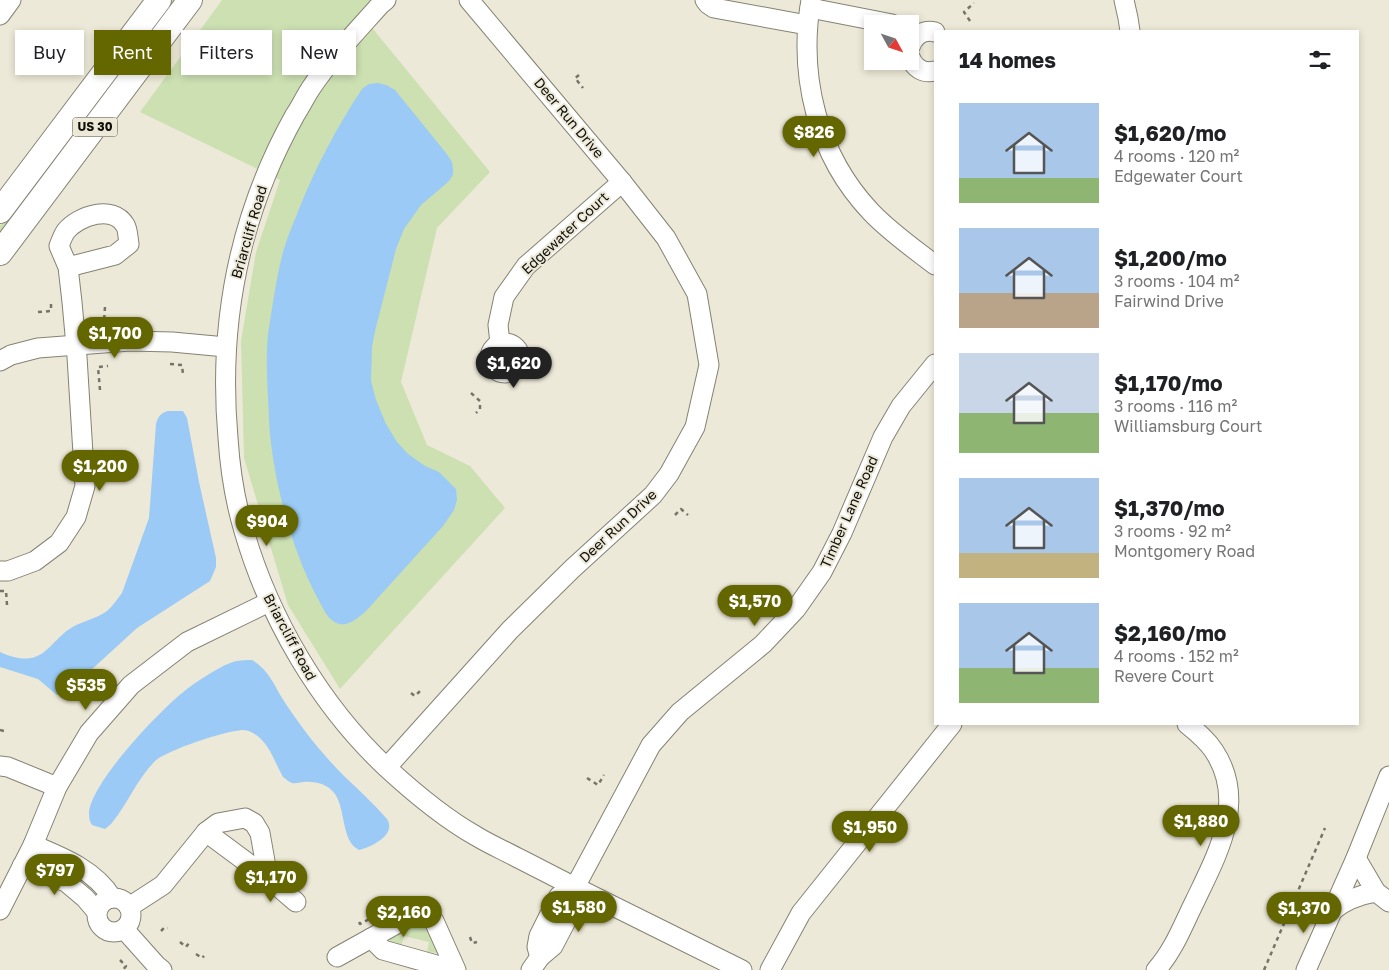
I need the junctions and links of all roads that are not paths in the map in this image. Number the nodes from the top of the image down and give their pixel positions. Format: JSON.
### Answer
{"nodes":[{"id":1,"x":11,"y":0,"type":"edge"},
{"id":2,"x":159,"y":0,"type":"edge"},
{"id":3,"x":190,"y":0,"type":"edge"},
{"id":4,"x":386,"y":0,"type":"edge"},
{"id":5,"x":469,"y":0,"type":"edge"},
{"id":6,"x":705,"y":0,"type":"edge"},
{"id":7,"x":1124,"y":0,"type":"edge"},
{"id":8,"x":810,"y":11,"type":"edge"},
{"id":9,"x":0,"y":15,"type":"edge"},
{"id":10,"x":864,"y":20,"type":"edge"},
{"id":11,"x":1130,"y":30,"type":"edge"},
{"id":12,"x":934,"y":32,"type":"edge"},
{"id":13,"x":919,"y":34,"type":"edge"},
{"id":14,"x":919,"y":69,"type":"edge"},
{"id":15,"x":934,"y":71,"type":"edge"},
{"id":16,"x":622,"y":182,"type":"junction"},
{"id":17,"x":0,"y":211,"type":"edge"},
{"id":18,"x":0,"y":252,"type":"edge"},
{"id":19,"x":934,"y":265,"type":"edge"},
{"id":20,"x":68,"y":268,"type":"dead end"},
{"id":21,"x":75,"y":344,"type":"junction"},
{"id":22,"x":500,"y":344,"type":"dead end"},
{"id":23,"x":226,"y":347,"type":"junction"},
{"id":24,"x":0,"y":361,"type":"edge"},
{"id":25,"x":934,"y":365,"type":"edge"},
{"id":26,"x":0,"y":571,"type":"edge"},
{"id":27,"x":269,"y":602,"type":"junction"},
{"id":28,"x":951,"y":725,"type":"edge"},
{"id":29,"x":1189,"y":725,"type":"edge"},
{"id":30,"x":0,"y":766,"type":"edge"},
{"id":31,"x":387,"y":767,"type":"junction"},
{"id":32,"x":1389,"y":776,"type":"edge"},
{"id":33,"x":58,"y":787,"type":"junction"},
{"id":34,"x":206,"y":832,"type":"junction"},
{"id":35,"x":33,"y":845,"type":"junction"},
{"id":36,"x":1356,"y":858,"type":"junction"},
{"id":37,"x":22,"y":866,"type":"junction"},
{"id":38,"x":268,"y":878,"type":"junction"},
{"id":39,"x":575,"y":887,"type":"junction"},
{"id":40,"x":1382,"y":897,"type":"edge"},
{"id":41,"x":112,"y":898,"type":"junction"},
{"id":42,"x":296,"y":902,"type":"dead end"},
{"id":43,"x":129,"y":907,"type":"junction"},
{"id":44,"x":0,"y":910,"type":"edge"},
{"id":45,"x":1332,"y":911,"type":"junction"},
{"id":46,"x":97,"y":912,"type":"junction"},
{"id":47,"x":124,"y":929,"type":"junction"},
{"id":48,"x":371,"y":938,"type":"junction"},
{"id":49,"x":337,"y":957,"type":"dead end"},
{"id":50,"x":536,"y":963,"type":"edge"},
{"id":51,"x":162,"y":970,"type":"edge"},
{"id":52,"x":455,"y":970,"type":"edge"},
{"id":53,"x":742,"y":970,"type":"edge"},
{"id":54,"x":770,"y":970,"type":"edge"},
{"id":55,"x":1156,"y":970,"type":"edge"},
{"id":56,"x":1306,"y":970,"type":"edge"}],
"edges":[{"from":1,"to":9,"type":"street"},
{"from":2,"to":17,"type":"main road","number":"US 30"},
{"from":3,"to":18,"type":"main road","number":"US 30"},
{"from":4,"to":23,"type":"street","name":"Briarcliff Road"},
{"from":5,"to":16,"type":"street","name":"Deer Run Drive"},
{"from":6,"to":8,"type":"street"},
{"from":7,"to":11,"type":"street"},
{"from":8,"to":10,"type":"street"},
{"from":8,"to":19,"type":"street"},
{"from":12,"to":13,"type":"street"},
{"from":14,"to":15,"type":"street"},
{"from":16,"to":22,"type":"street","name":"Edgewater Court"},
{"from":16,"to":31,"type":"street","name":"Deer Run Drive"},
{"from":20,"to":21,"type":"street"},
{"from":21,"to":23,"type":"street"},
{"from":21,"to":24,"type":"street"},
{"from":21,"to":26,"type":"street"},
{"from":23,"to":27,"type":"street","name":"Briarcliff Road"},
{"from":25,"to":39,"type":"street","name":"Timber Lane Road"},
{"from":27,"to":31,"type":"street","name":"Briarcliff Road"},
{"from":27,"to":33,"type":"street"},
{"from":28,"to":54,"type":"street"},
{"from":29,"to":55,"type":"street"},
{"from":30,"to":33,"type":"street"},
{"from":31,"to":39,"type":"street","name":"Briarcliff Road"},
{"from":32,"to":36,"type":"street"},
{"from":33,"to":35,"type":"street"},
{"from":34,"to":38,"type":"street"},
{"from":34,"to":38,"type":"street"},
{"from":34,"to":43,"type":"street"},
{"from":35,"to":37,"type":"street"},
{"from":35,"to":41,"type":"street"},
{"from":36,"to":40,"type":"street"},
{"from":36,"to":45,"type":"street"},
{"from":37,"to":44,"type":"street"},
{"from":37,"to":46,"type":"street"},
{"from":38,"to":42,"type":"street"},
{"from":39,"to":50,"type":"street","name":"Timber Lane Road"},
{"from":39,"to":53,"type":"street","name":"Briarcliff Road"},
{"from":40,"to":45,"type":"street"},
{"from":41,"to":43,"type":"street"},
{"from":41,"to":46,"type":"street"},
{"from":43,"to":47,"type":"street"},
{"from":45,"to":56,"type":"street"},
{"from":46,"to":47,"type":"street"},
{"from":47,"to":51,"type":"street"},
{"from":48,"to":49,"type":"street"},
{"from":48,"to":52,"type":"street"},
{"from":48,"to":52,"type":"street"}]}
